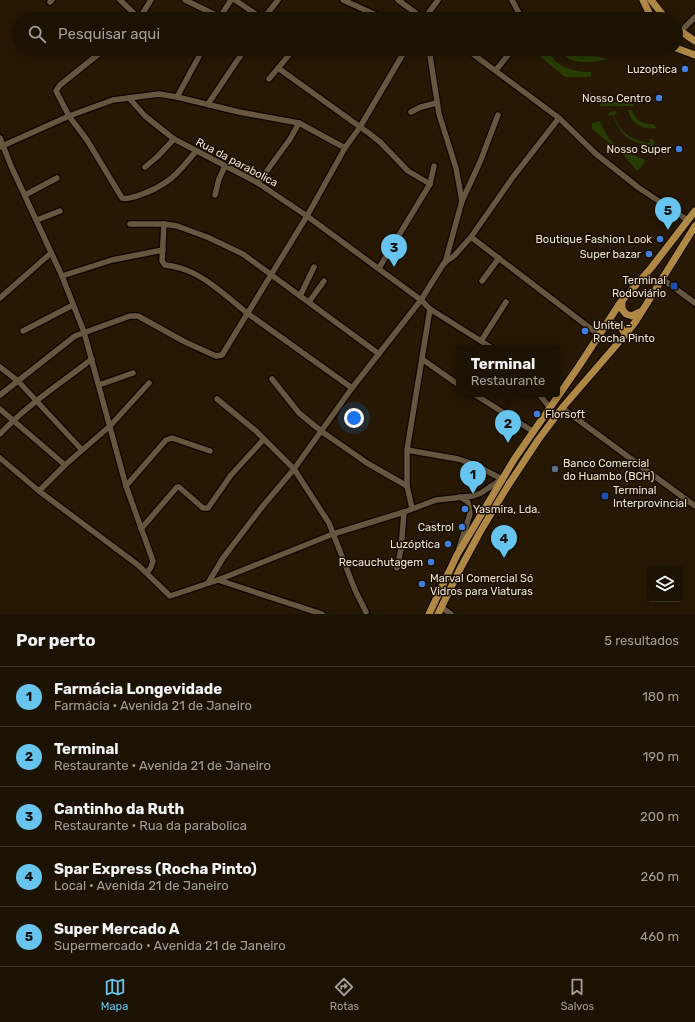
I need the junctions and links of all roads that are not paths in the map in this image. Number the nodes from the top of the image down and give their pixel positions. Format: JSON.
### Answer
{"nodes":[{"id":1,"x":120,"y":0,"type":"edge"},
{"id":2,"x":151,"y":0,"type":"edge"},
{"id":3,"x":184,"y":0,"type":"edge"},
{"id":4,"x":231,"y":0,"type":"edge"},
{"id":5,"x":234,"y":0,"type":"edge"},
{"id":6,"x":278,"y":0,"type":"edge"},
{"id":7,"x":343,"y":0,"type":"edge"},
{"id":8,"x":398,"y":0,"type":"edge"},
{"id":9,"x":438,"y":0,"type":"edge"},
{"id":10,"x":512,"y":0,"type":"edge"},
{"id":11,"x":643,"y":0,"type":"edge"},
{"id":12,"x":651,"y":0,"type":"edge"},
{"id":13,"x":132,"y":12,"type":"edge"},
{"id":14,"x":143,"y":12,"type":"edge"},
{"id":15,"x":208,"y":12,"type":"edge"},
{"id":16,"x":224,"y":12,"type":"edge"},
{"id":17,"x":252,"y":12,"type":"edge"},
{"id":18,"x":269,"y":12,"type":"edge"},
{"id":19,"x":370,"y":12,"type":"edge"},
{"id":20,"x":414,"y":12,"type":"edge"},
{"id":21,"x":429,"y":12,"type":"edge"},
{"id":22,"x":518,"y":12,"type":"edge"},
{"id":23,"x":649,"y":12,"type":"edge"},
{"id":24,"x":660,"y":12,"type":"edge"},
{"id":25,"x":695,"y":17,"type":"edge"},
{"id":26,"x":683,"y":25,"type":"edge"},
{"id":27,"x":683,"y":33,"type":"edge"},
{"id":28,"x":695,"y":41,"type":"edge"},
{"id":29,"x":683,"y":51,"type":"edge"},
{"id":30,"x":695,"y":55,"type":"edge"},
{"id":31,"x":96,"y":56,"type":"edge"},
{"id":32,"x":199,"y":56,"type":"edge"},
{"id":33,"x":240,"y":56,"type":"edge"},
{"id":34,"x":288,"y":56,"type":"edge"},
{"id":35,"x":402,"y":56,"type":"edge"},
{"id":36,"x":430,"y":56,"type":"edge"},
{"id":37,"x":476,"y":56,"type":"edge"},
{"id":38,"x":507,"y":56,"type":"edge"},
{"id":39,"x":278,"y":68,"type":"junction"},
{"id":40,"x":496,"y":70,"type":"junction"},
{"id":41,"x":269,"y":79,"type":"dead end"},
{"id":42,"x":177,"y":96,"type":"junction"},
{"id":43,"x":129,"y":98,"type":"junction"},
{"id":44,"x":437,"y":103,"type":"junction"},
{"id":45,"x":208,"y":104,"type":"junction"},
{"id":46,"x":411,"y":112,"type":"dead end"},
{"id":47,"x":498,"y":115,"type":"dead end"},
{"id":48,"x":69,"y":116,"type":"junction"},
{"id":49,"x":559,"y":118,"type":"junction"},
{"id":50,"x":299,"y":123,"type":"junction"},
{"id":51,"x":360,"y":127,"type":"junction"},
{"id":52,"x":0,"y":138,"type":"edge"},
{"id":53,"x":174,"y":139,"type":"junction"},
{"id":54,"x":2,"y":146,"type":"edge"},
{"id":55,"x":346,"y":148,"type":"junction"},
{"id":56,"x":196,"y":151,"type":"junction"},
{"id":57,"x":225,"y":166,"type":"junction"},
{"id":58,"x":434,"y":166,"type":"dead end"},
{"id":59,"x":145,"y":167,"type":"dead end"},
{"id":60,"x":57,"y":178,"type":"dead end"},
{"id":61,"x":258,"y":182,"type":"junction"},
{"id":62,"x":430,"y":184,"type":"junction"},
{"id":63,"x":25,"y":195,"type":"junction"},
{"id":64,"x":215,"y":195,"type":"dead end"},
{"id":65,"x":462,"y":201,"type":"junction"},
{"id":66,"x":695,"y":205,"type":"edge"},
{"id":67,"x":60,"y":211,"type":"dead end"},
{"id":68,"x":695,"y":211,"type":"edge"},
{"id":69,"x":307,"y":216,"type":"junction"},
{"id":70,"x":686,"y":219,"type":"junction"},
{"id":71,"x":37,"y":220,"type":"junction"},
{"id":72,"x":130,"y":224,"type":"dead end"},
{"id":73,"x":164,"y":224,"type":"junction"},
{"id":74,"x":695,"y":226,"type":"edge"},
{"id":75,"x":471,"y":237,"type":"junction"},
{"id":76,"x":674,"y":238,"type":"junction"},
{"id":77,"x":163,"y":250,"type":"junction"},
{"id":78,"x":51,"y":253,"type":"junction"},
{"id":79,"x":499,"y":258,"type":"junction"},
{"id":80,"x":444,"y":263,"type":"junction"},
{"id":81,"x":314,"y":267,"type":"dead end"},
{"id":82,"x":378,"y":268,"type":"junction"},
{"id":83,"x":271,"y":274,"type":"junction"},
{"id":84,"x":62,"y":276,"type":"junction"},
{"id":85,"x":661,"y":278,"type":"junction"},
{"id":86,"x":324,"y":281,"type":"dead end"},
{"id":87,"x":482,"y":281,"type":"dead end"},
{"id":88,"x":300,"y":296,"type":"junction"},
{"id":89,"x":0,"y":297,"type":"edge"},
{"id":90,"x":623,"y":298,"type":"junction"},
{"id":91,"x":421,"y":300,"type":"junction"},
{"id":92,"x":309,"y":302,"type":"junction"},
{"id":93,"x":506,"y":302,"type":"dead end"},
{"id":94,"x":695,"y":303,"type":"edge"},
{"id":95,"x":73,"y":305,"type":"junction"},
{"id":96,"x":430,"y":309,"type":"junction"},
{"id":97,"x":642,"y":311,"type":"junction"},
{"id":98,"x":247,"y":313,"type":"junction"},
{"id":99,"x":23,"y":331,"type":"dead end"},
{"id":100,"x":84,"y":332,"type":"junction"},
{"id":101,"x":600,"y":332,"type":"junction"},
{"id":102,"x":625,"y":335,"type":"junction"},
{"id":103,"x":481,"y":341,"type":"junction"},
{"id":104,"x":487,"y":345,"type":"edge"},
{"id":105,"x":379,"y":354,"type":"junction"},
{"id":106,"x":92,"y":359,"type":"junction"},
{"id":107,"x":422,"y":359,"type":"junction"},
{"id":108,"x":0,"y":367,"type":"edge"},
{"id":109,"x":133,"y":373,"type":"dead end"},
{"id":110,"x":272,"y":379,"type":"dead end"},
{"id":111,"x":18,"y":381,"type":"junction"},
{"id":112,"x":149,"y":383,"type":"dead end"},
{"id":113,"x":456,"y":383,"type":"edge"},
{"id":114,"x":98,"y":385,"type":"junction"},
{"id":115,"x":352,"y":388,"type":"junction"},
{"id":116,"x":560,"y":394,"type":"edge"},
{"id":117,"x":0,"y":395,"type":"edge"},
{"id":118,"x":479,"y":397,"type":"edge"},
{"id":119,"x":541,"y":397,"type":"edge"},
{"id":120,"x":558,"y":397,"type":"edge"},
{"id":121,"x":217,"y":399,"type":"dead end"},
{"id":122,"x":36,"y":401,"type":"junction"},
{"id":123,"x":550,"y":408,"type":"junction"},
{"id":124,"x":562,"y":408,"type":"junction"},
{"id":125,"x":0,"y":409,"type":"edge"},
{"id":126,"x":12,"y":421,"type":"junction"},
{"id":127,"x":110,"y":426,"type":"junction"},
{"id":128,"x":321,"y":432,"type":"junction"},
{"id":129,"x":534,"y":432,"type":"junction"},
{"id":130,"x":0,"y":434,"type":"edge"},
{"id":131,"x":264,"y":440,"type":"junction"},
{"id":132,"x":82,"y":450,"type":"junction"},
{"id":133,"x":408,"y":450,"type":"junction"},
{"id":134,"x":210,"y":451,"type":"dead end"},
{"id":135,"x":0,"y":458,"type":"edge"},
{"id":136,"x":65,"y":465,"type":"junction"},
{"id":137,"x":294,"y":469,"type":"junction"},
{"id":138,"x":502,"y":479,"type":"junction"},
{"id":139,"x":126,"y":486,"type":"junction"},
{"id":140,"x":407,"y":486,"type":"junction"},
{"id":141,"x":39,"y":491,"type":"junction"},
{"id":142,"x":460,"y":496,"type":"junction"},
{"id":143,"x":695,"y":506,"type":"edge"},
{"id":144,"x":412,"y":508,"type":"junction"},
{"id":145,"x":404,"y":512,"type":"junction"},
{"id":146,"x":141,"y":529,"type":"junction"},
{"id":147,"x":334,"y":534,"type":"junction"},
{"id":148,"x":457,"y":555,"type":"junction"},
{"id":149,"x":396,"y":568,"type":"dead end"},
{"id":150,"x":147,"y":573,"type":"junction"},
{"id":151,"x":218,"y":580,"type":"junction"},
{"id":152,"x":208,"y":583,"type":"junction"},
{"id":153,"x":441,"y":607,"type":"junction"},
{"id":154,"x":366,"y":612,"type":"dead end"},
{"id":155,"x":322,"y":614,"type":"edge"},
{"id":156,"x":428,"y":614,"type":"edge"},
{"id":157,"x":438,"y":614,"type":"edge"},
{"id":158,"x":451,"y":614,"type":"edge"}],
"edges":[{"from":1,"to":13,"type":"street"},
{"from":2,"to":14,"type":"street"},
{"from":3,"to":15,"type":"street"},
{"from":4,"to":16,"type":"street"},
{"from":5,"to":17,"type":"street"},
{"from":6,"to":18,"type":"street"},
{"from":7,"to":19,"type":"street"},
{"from":8,"to":20,"type":"street"},
{"from":9,"to":21,"type":"street"},
{"from":10,"to":22,"type":"street"},
{"from":11,"to":23,"type":"main road"},
{"from":12,"to":24,"type":"main road"},
{"from":25,"to":26,"type":"street"},
{"from":27,"to":28,"type":"main road"},
{"from":29,"to":30,"type":"main road"},
{"from":31,"to":48,"type":"street"},
{"from":32,"to":42,"type":"street"},
{"from":33,"to":45,"type":"street"},
{"from":34,"to":39,"type":"street"},
{"from":35,"to":51,"type":"street"},
{"from":36,"to":44,"type":"street"},
{"from":37,"to":40,"type":"street"},
{"from":38,"to":40,"type":"street"},
{"from":39,"to":41,"type":"street"},
{"from":39,"to":51,"type":"street"},
{"from":40,"to":49,"type":"street"},
{"from":42,"to":43,"type":"street"},
{"from":42,"to":45,"type":"street"},
{"from":43,"to":48,"type":"street"},
{"from":43,"to":53,"type":"street","name":"Rua da parabolica"},
{"from":44,"to":46,"type":"street"},
{"from":44,"to":65,"type":"street"},
{"from":45,"to":50,"type":"street"},
{"from":47,"to":65,"type":"street"},
{"from":48,"to":54,"type":"street"},
{"from":48,"to":56,"type":"street"},
{"from":49,"to":70,"type":"street"},
{"from":49,"to":75,"type":"street"},
{"from":50,"to":55,"type":"street"},
{"from":50,"to":61,"type":"street"},
{"from":51,"to":55,"type":"street"},
{"from":51,"to":62,"type":"street"},
{"from":52,"to":54,"type":"street"},
{"from":53,"to":56,"type":"street","name":"Rua da parabolica"},
{"from":53,"to":59,"type":"street"},
{"from":54,"to":63,"type":"street"},
{"from":55,"to":69,"type":"street"},
{"from":56,"to":57,"type":"street","name":"Rua da parabolica"},
{"from":57,"to":61,"type":"street","name":"Rua da parabolica"},
{"from":57,"to":64,"type":"street"},
{"from":58,"to":62,"type":"street"},
{"from":60,"to":63,"type":"street"},
{"from":61,"to":69,"type":"street","name":"Rua da parabolica"},
{"from":62,"to":82,"type":"street"},
{"from":63,"to":71,"type":"street"},
{"from":65,"to":80,"type":"street"},
{"from":66,"to":70,"type":"main road"},
{"from":67,"to":71,"type":"street"},
{"from":68,"to":76,"type":"main road"},
{"from":69,"to":82,"type":"street","name":"Rua da parabolica"},
{"from":69,"to":83,"type":"street"},
{"from":70,"to":76,"type":"main road"},
{"from":71,"to":78,"type":"street"},
{"from":72,"to":73,"type":"street"},
{"from":73,"to":77,"type":"street"},
{"from":73,"to":83,"type":"street"},
{"from":74,"to":85,"type":"main road"},
{"from":75,"to":79,"type":"street"},
{"from":75,"to":80,"type":"street"},
{"from":76,"to":90,"type":"main road"},
{"from":77,"to":84,"type":"street"},
{"from":77,"to":98,"type":"street"},
{"from":78,"to":84,"type":"street"},
{"from":78,"to":89,"type":"street"},
{"from":79,"to":87,"type":"street"},
{"from":79,"to":101,"type":"street"},
{"from":80,"to":91,"type":"street"},
{"from":81,"to":88,"type":"street"},
{"from":82,"to":91,"type":"street","name":"Rua da parabolica"},
{"from":83,"to":88,"type":"street"},
{"from":83,"to":98,"type":"street"},
{"from":84,"to":95,"type":"street"},
{"from":85,"to":94,"type":"street"},
{"from":85,"to":97,"type":"main road"},
{"from":86,"to":92,"type":"street"},
{"from":88,"to":92,"type":"street"},
{"from":90,"to":97,"type":"main road"},
{"from":90,"to":101,"type":"main road"},
{"from":91,"to":96,"type":"street","name":"Rua da parabolica"},
{"from":91,"to":105,"type":"street"},
{"from":92,"to":105,"type":"street"},
{"from":93,"to":103,"type":"street"},
{"from":95,"to":99,"type":"street"},
{"from":95,"to":100,"type":"street"},
{"from":96,"to":103,"type":"street","name":"Rua da parabolica"},
{"from":96,"to":107,"type":"street"},
{"from":97,"to":102,"type":"main road"},
{"from":98,"to":100,"type":"street"},
{"from":98,"to":115,"type":"street"},
{"from":100,"to":106,"type":"street"},
{"from":100,"to":111,"type":"street"},
{"from":101,"to":102,"type":"main road"},
{"from":101,"to":116,"type":"main road"},
{"from":102,"to":124,"type":"main road"},
{"from":103,"to":104,"type":"street","name":"Rua da parabolica"},
{"from":105,"to":115,"type":"street"},
{"from":106,"to":114,"type":"street"},
{"from":106,"to":122,"type":"street"},
{"from":107,"to":113,"type":"street"},
{"from":107,"to":133,"type":"street"},
{"from":108,"to":111,"type":"street"},
{"from":109,"to":114,"type":"street"},
{"from":110,"to":128,"type":"street"},
{"from":111,"to":117,"type":"street"},
{"from":111,"to":122,"type":"street"},
{"from":112,"to":127,"type":"street"},
{"from":114,"to":127,"type":"street"},
{"from":115,"to":128,"type":"street"},
{"from":118,"to":129,"type":"street"},
{"from":119,"to":123,"type":"street"},
{"from":120,"to":123,"type":"main road"},
{"from":121,"to":131,"type":"street"},
{"from":122,"to":126,"type":"street"},
{"from":122,"to":132,"type":"street"},
{"from":123,"to":129,"type":"main road"},
{"from":124,"to":143,"type":"street"},
{"from":124,"to":153,"type":"main road"},
{"from":125,"to":126,"type":"street"},
{"from":126,"to":130,"type":"street"},
{"from":126,"to":136,"type":"street"},
{"from":127,"to":132,"type":"street"},
{"from":127,"to":139,"type":"street"},
{"from":128,"to":137,"type":"street"},
{"from":128,"to":140,"type":"street"},
{"from":129,"to":138,"type":"main road"},
{"from":131,"to":137,"type":"street"},
{"from":131,"to":146,"type":"street"},
{"from":132,"to":136,"type":"street"},
{"from":133,"to":138,"type":"street"},
{"from":133,"to":140,"type":"street"},
{"from":134,"to":139,"type":"street"},
{"from":135,"to":141,"type":"street"},
{"from":136,"to":141,"type":"street"},
{"from":137,"to":147,"type":"street"},
{"from":137,"to":152,"type":"street"},
{"from":138,"to":142,"type":"street"},
{"from":138,"to":148,"type":"main road"},
{"from":139,"to":146,"type":"street"},
{"from":140,"to":144,"type":"street"},
{"from":141,"to":150,"type":"street"},
{"from":142,"to":144,"type":"street"},
{"from":142,"to":148,"type":"street"},
{"from":144,"to":145,"type":"street"},
{"from":145,"to":147,"type":"street"},
{"from":145,"to":149,"type":"street"},
{"from":146,"to":150,"type":"street"},
{"from":147,"to":151,"type":"street"},
{"from":147,"to":154,"type":"street"},
{"from":148,"to":156,"type":"main road"},
{"from":150,"to":152,"type":"street"},
{"from":151,"to":152,"type":"street"},
{"from":151,"to":155,"type":"street"},
{"from":153,"to":157,"type":"main road"},
{"from":153,"to":158,"type":"street"}]}
